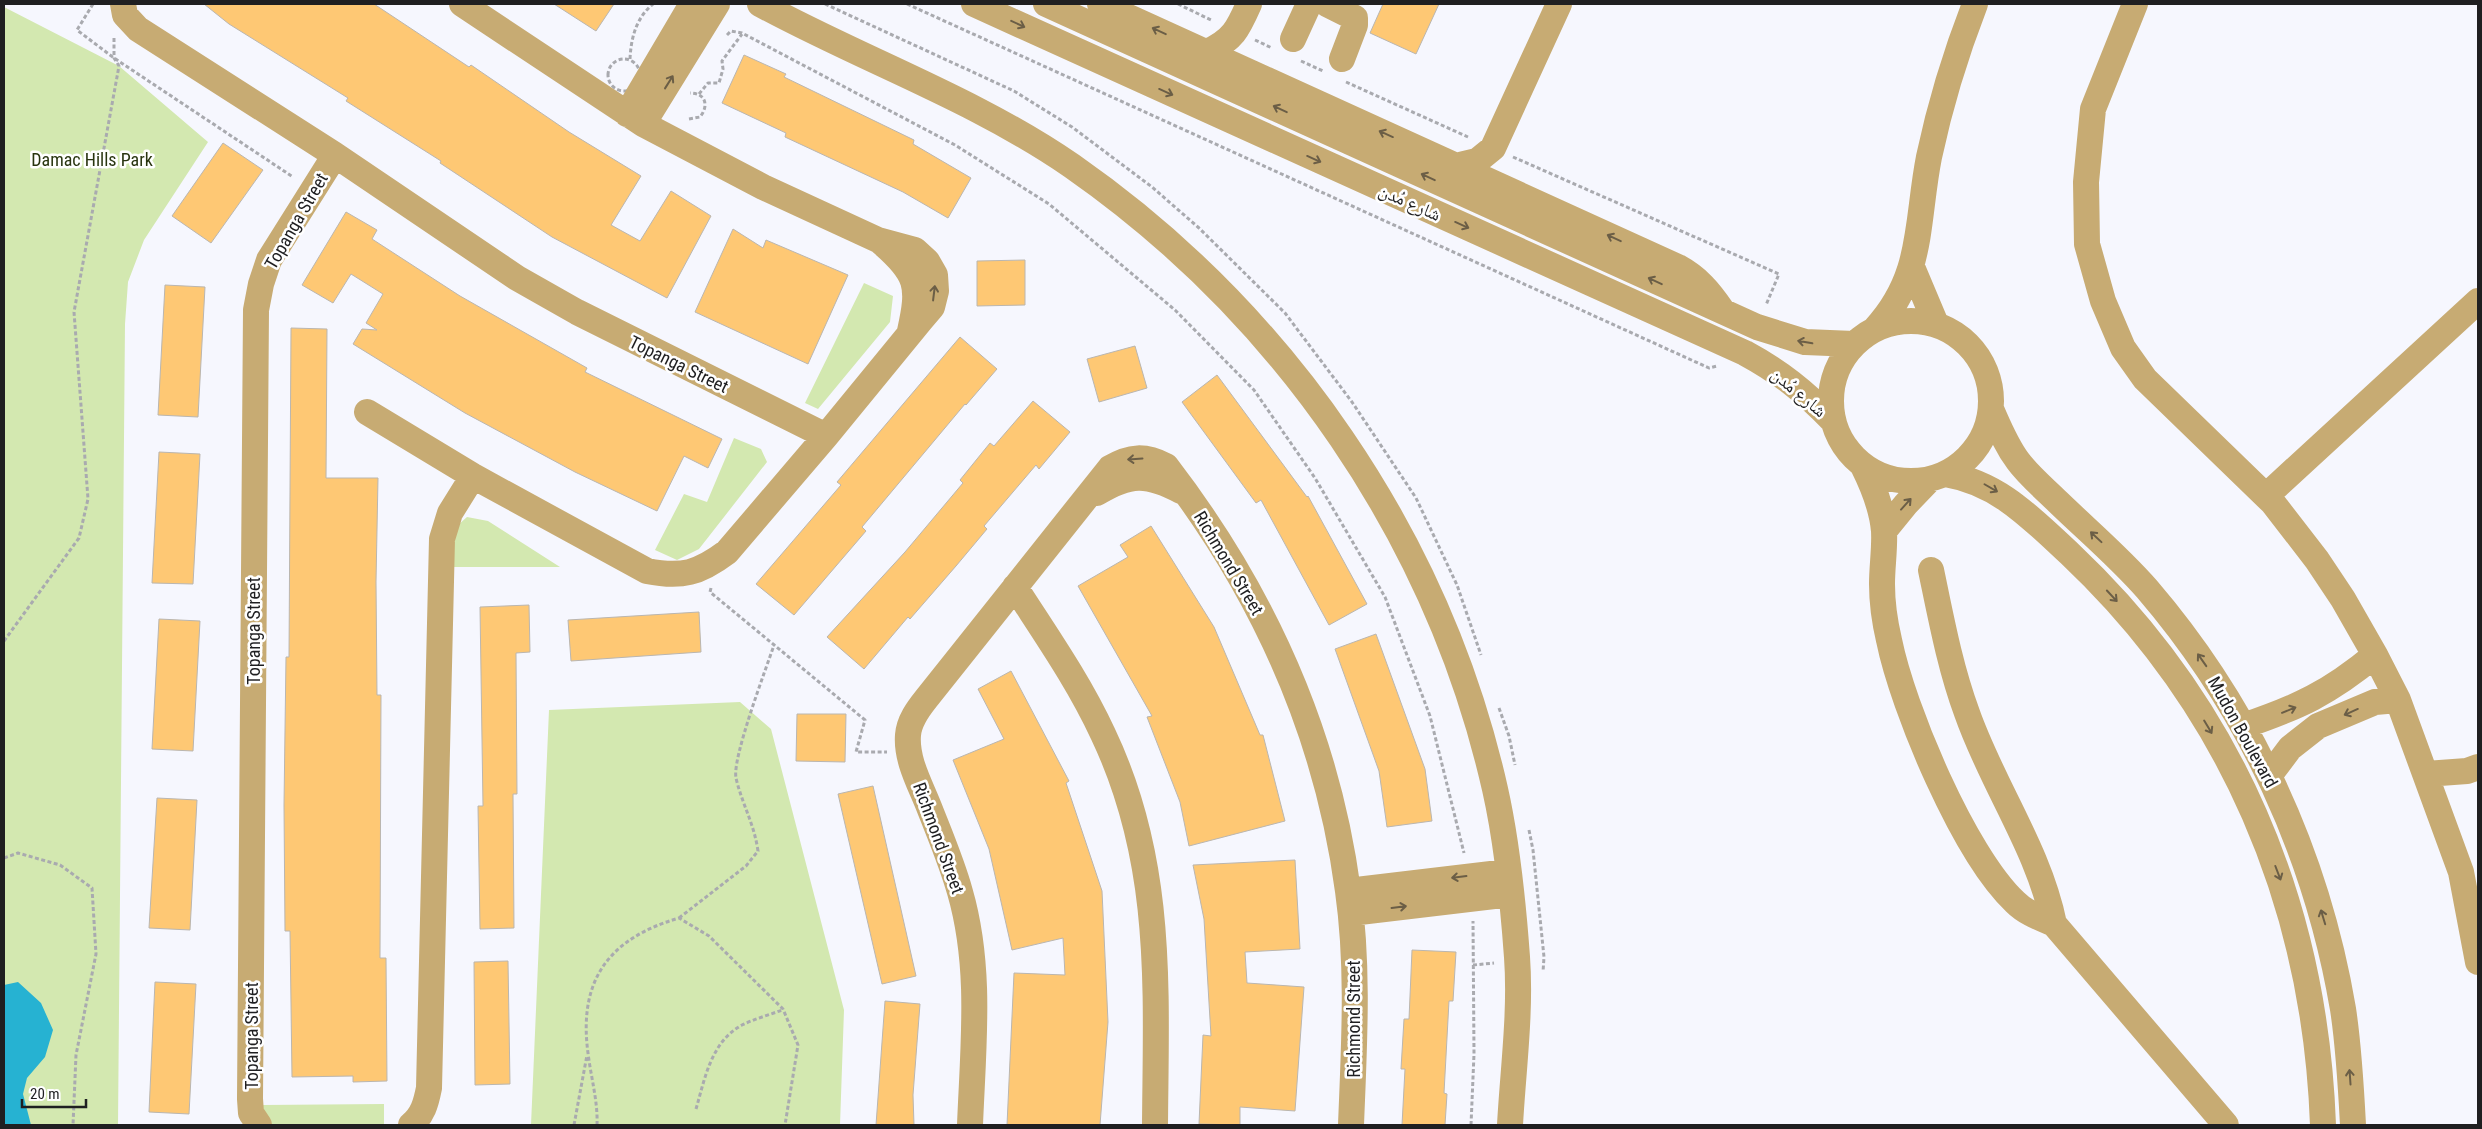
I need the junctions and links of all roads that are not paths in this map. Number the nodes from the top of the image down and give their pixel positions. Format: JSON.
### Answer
{"nodes":[{"id":1,"x":123,"y":4,"type":"edge"},
{"id":2,"x":139,"y":4,"type":"edge"},
{"id":3,"x":462,"y":4,"type":"edge"},
{"id":4,"x":692,"y":4,"type":"edge"},
{"id":5,"x":717,"y":4,"type":"edge"},
{"id":6,"x":760,"y":4,"type":"edge"},
{"id":7,"x":974,"y":4,"type":"edge"},
{"id":8,"x":1046,"y":4,"type":"edge"},
{"id":9,"x":1100,"y":4,"type":"edge"},
{"id":10,"x":1249,"y":4,"type":"edge"},
{"id":11,"x":1309,"y":4,"type":"edge"},
{"id":12,"x":1327,"y":4,"type":"edge"},
{"id":13,"x":1559,"y":4,"type":"edge"},
{"id":14,"x":1975,"y":4,"type":"edge"},
{"id":15,"x":2136,"y":4,"type":"edge"},
{"id":16,"x":1236,"y":32,"type":"junction"},
{"id":17,"x":1293,"y":39,"type":"dead end"},
{"id":18,"x":156,"y":40,"type":"junction"},
{"id":19,"x":1207,"y":52,"type":"junction"},
{"id":20,"x":1342,"y":59,"type":"dead end"},
{"id":21,"x":1243,"y":69,"type":"junction"},
{"id":22,"x":635,"y":119,"type":"junction"},
{"id":23,"x":1500,"y":136,"type":"junction"},
{"id":24,"x":335,"y":155,"type":"junction"},
{"id":25,"x":1456,"y":166,"type":"junction"},
{"id":26,"x":1511,"y":191,"type":"junction"},
{"id":27,"x":1912,"y":267,"type":"junction"},
{"id":28,"x":2478,"y":301,"type":"edge"},
{"id":29,"x":1724,"y":312,"type":"junction"},
{"id":30,"x":1936,"y":324,"type":"junction"},
{"id":31,"x":1875,"y":329,"type":"junction"},
{"id":32,"x":1854,"y":344,"type":"junction"},
{"id":33,"x":1991,"y":409,"type":"junction"},
{"id":34,"x":367,"y":412,"type":"dead end"},
{"id":35,"x":1832,"y":420,"type":"junction"},
{"id":36,"x":826,"y":436,"type":"junction"},
{"id":37,"x":1863,"y":466,"type":"junction"},
{"id":38,"x":473,"y":476,"type":"junction"},
{"id":39,"x":1937,"y":477,"type":"junction"},
{"id":40,"x":2266,"y":496,"type":"junction"},
{"id":41,"x":1884,"y":531,"type":"junction"},
{"id":42,"x":1930,"y":570,"type":"dead end"},
{"id":43,"x":1015,"y":588,"type":"junction"},
{"id":44,"x":2375,"y":655,"type":"junction"},
{"id":45,"x":2398,"y":700,"type":"junction"},
{"id":46,"x":2243,"y":726,"type":"junction"},
{"id":47,"x":2478,"y":767,"type":"edge"},
{"id":48,"x":2426,"y":774,"type":"junction"},
{"id":49,"x":2269,"y":776,"type":"junction"},
{"id":50,"x":1509,"y":883,"type":"junction"},
{"id":51,"x":1349,"y":902,"type":"junction"},
{"id":52,"x":2054,"y":924,"type":"junction"},
{"id":53,"x":2478,"y":962,"type":"edge"},
{"id":54,"x":260,"y":1125,"type":"edge"},
{"id":55,"x":411,"y":1125,"type":"edge"},
{"id":56,"x":970,"y":1125,"type":"edge"},
{"id":57,"x":1154,"y":1125,"type":"edge"},
{"id":58,"x":1351,"y":1125,"type":"edge"},
{"id":59,"x":1510,"y":1125,"type":"edge"},
{"id":60,"x":2226,"y":1125,"type":"edge"},
{"id":61,"x":2323,"y":1125,"type":"edge"},
{"id":62,"x":2352,"y":1125,"type":"edge"}],
"edges":[{"from":1,"to":18,"type":"street","name":"Topanga Street"},
{"from":2,"to":18,"type":"street","name":"Topanga Street"},
{"from":3,"to":22,"type":"street"},
{"from":4,"to":22,"type":"street"},
{"from":22,"to":5,"type":"street","one_way":true},
{"from":6,"to":50,"type":"street"},
{"from":7,"to":35,"type":"street","name":"شارع مُدن","one_way":true},
{"from":29,"to":8,"type":"street","name":"شارع مُدن","one_way":true},
{"from":19,"to":9,"type":"street","one_way":true},
{"from":10,"to":16,"type":"street"},
{"from":11,"to":17,"type":"street"},
{"from":12,"to":20,"type":"street"},
{"from":13,"to":23,"type":"street"},
{"from":14,"to":27,"type":"street"},
{"from":15,"to":40,"type":"street"},
{"from":16,"to":19,"type":"street"},
{"from":16,"to":21,"type":"street"},
{"from":18,"to":24,"type":"street","name":"Topanga Street"},
{"from":19,"to":21,"type":"street"},
{"from":25,"to":21,"type":"street","one_way":true},
{"from":22,"to":36,"type":"street"},
{"from":23,"to":25,"type":"street"},
{"from":23,"to":26,"type":"street"},
{"from":24,"to":36,"type":"street","name":"Topanga Street"},
{"from":24,"to":54,"type":"street","name":"Topanga Street"},
{"from":25,"to":26,"type":"street"},
{"from":29,"to":26,"type":"street","one_way":true},
{"from":27,"to":30,"type":"street"},
{"from":27,"to":31,"type":"street"},
{"from":28,"to":40,"type":"street"},
{"from":32,"to":29,"type":"street","name":"شارع مُدن","one_way":true},
{"from":30,"to":31,"type":"street"},
{"from":30,"to":33,"type":"street"},
{"from":31,"to":32,"type":"street"},
{"from":32,"to":35,"type":"street"},
{"from":33,"to":39,"type":"street"},
{"from":46,"to":33,"type":"street","name":"Mudon Boulevard","one_way":true},
{"from":34,"to":38,"type":"street"},
{"from":35,"to":37,"type":"street"},
{"from":36,"to":38,"type":"street"},
{"from":37,"to":39,"type":"street"},
{"from":37,"to":41,"type":"street"},
{"from":38,"to":55,"type":"street"},
{"from":41,"to":39,"type":"street","one_way":true},
{"from":39,"to":61,"type":"street","name":"Mudon Boulevard","one_way":true},
{"from":40,"to":44,"type":"street"},
{"from":41,"to":52,"type":"street"},
{"from":42,"to":52,"type":"street"},
{"from":43,"to":51,"type":"street","name":"Richmond Street"},
{"from":43,"to":56,"type":"street","name":"Richmond Street"},
{"from":43,"to":57,"type":"street"},
{"from":44,"to":45,"type":"street"},
{"from":46,"to":44,"type":"street","one_way":true},
{"from":45,"to":48,"type":"street"},
{"from":45,"to":49,"type":"street","one_way":true},
{"from":46,"to":49,"type":"street","name":"Mudon Boulevard"},
{"from":47,"to":48,"type":"street"},
{"from":48,"to":53,"type":"street"},
{"from":62,"to":49,"type":"street","name":"Mudon Boulevard","one_way":true},
{"from":50,"to":51,"type":"street"},
{"from":50,"to":59,"type":"street"},
{"from":51,"to":58,"type":"street","name":"Richmond Street"},
{"from":52,"to":60,"type":"street"}]}
